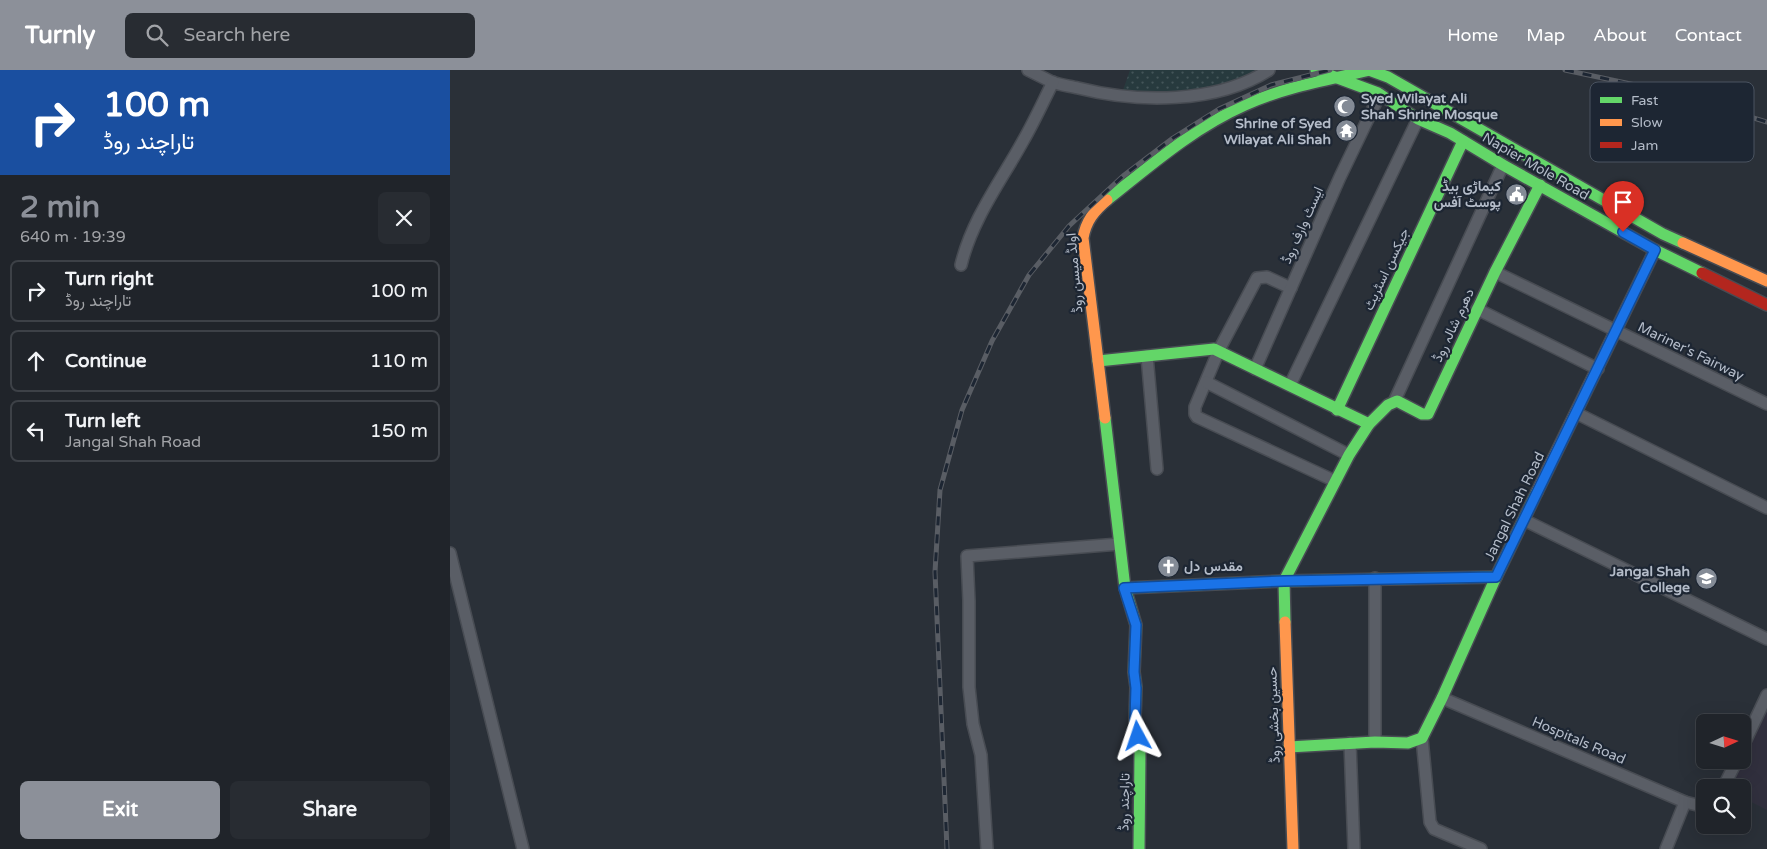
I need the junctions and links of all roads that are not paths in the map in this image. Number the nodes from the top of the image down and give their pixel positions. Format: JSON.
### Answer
{"nodes":[{"id":1,"x":1028,"y":70,"type":"edge"},
{"id":2,"x":1269,"y":70,"type":"edge"},
{"id":3,"x":1316,"y":70,"type":"edge"},
{"id":4,"x":1370,"y":70,"type":"edge"},
{"id":5,"x":1336,"y":78,"type":"junction"},
{"id":6,"x":1053,"y":82,"type":"junction"},
{"id":7,"x":1380,"y":94,"type":"junction"},
{"id":8,"x":1418,"y":119,"type":"junction"},
{"id":9,"x":1463,"y":141,"type":"junction"},
{"id":10,"x":1503,"y":165,"type":"junction"},
{"id":11,"x":1540,"y":185,"type":"junction"},
{"id":12,"x":1655,"y":250,"type":"junction"},
{"id":13,"x":961,"y":265,"type":"dead end"},
{"id":14,"x":1495,"y":272,"type":"junction"},
{"id":15,"x":1767,"y":281,"type":"edge"},
{"id":16,"x":1291,"y":288,"type":"junction"},
{"id":17,"x":1767,"y":305,"type":"edge"},
{"id":18,"x":1477,"y":309,"type":"junction"},
{"id":19,"x":1617,"y":331,"type":"junction"},
{"id":20,"x":1219,"y":350,"type":"junction"},
{"id":21,"x":1146,"y":356,"type":"junction"},
{"id":22,"x":1098,"y":361,"type":"junction"},
{"id":23,"x":1255,"y":369,"type":"junction"},
{"id":24,"x":1598,"y":369,"type":"junction"},
{"id":25,"x":1206,"y":382,"type":"junction"},
{"id":26,"x":1290,"y":385,"type":"junction"},
{"id":27,"x":1394,"y":402,"type":"junction"},
{"id":28,"x":1767,"y":404,"type":"edge"},
{"id":29,"x":1337,"y":410,"type":"junction"},
{"id":30,"x":1576,"y":413,"type":"junction"},
{"id":31,"x":1369,"y":424,"type":"junction"},
{"id":32,"x":1349,"y":455,"type":"junction"},
{"id":33,"x":1157,"y":469,"type":"dead end"},
{"id":34,"x":1335,"y":481,"type":"junction"},
{"id":35,"x":1767,"y":508,"type":"edge"},
{"id":36,"x":1524,"y":520,"type":"junction"},
{"id":37,"x":1119,"y":544,"type":"junction"},
{"id":38,"x":450,"y":553,"type":"edge"},
{"id":39,"x":1496,"y":577,"type":"junction"},
{"id":40,"x":1374,"y":578,"type":"junction"},
{"id":41,"x":1284,"y":581,"type":"junction"},
{"id":42,"x":1124,"y":588,"type":"junction"},
{"id":43,"x":1767,"y":639,"type":"edge"},
{"id":44,"x":1767,"y":695,"type":"edge"},
{"id":45,"x":1442,"y":698,"type":"junction"},
{"id":46,"x":1751,"y":729,"type":"edge"},
{"id":47,"x":1422,"y":738,"type":"junction"},
{"id":48,"x":1375,"y":742,"type":"junction"},
{"id":49,"x":1350,"y":743,"type":"junction"},
{"id":50,"x":1289,"y":747,"type":"junction"},
{"id":51,"x":1685,"y":802,"type":"junction"},
{"id":52,"x":1696,"y":805,"type":"edge"},
{"id":53,"x":1474,"y":847,"type":"edge"},
{"id":54,"x":523,"y":849,"type":"edge"},
{"id":55,"x":987,"y":849,"type":"edge"},
{"id":56,"x":1139,"y":849,"type":"edge"},
{"id":57,"x":1293,"y":849,"type":"edge"},
{"id":58,"x":1354,"y":849,"type":"edge"},
{"id":59,"x":1666,"y":849,"type":"edge"}],
"edges":[{"from":1,"to":6,"type":"street"},
{"from":2,"to":6,"type":"street"},
{"from":3,"to":5,"type":"street","name":"Napier Mole Road"},
{"from":4,"to":5,"type":"street","name":"اولڈ میسن روڈ"},
{"from":4,"to":15,"type":"street","name":"Napier Mole Road"},
{"from":5,"to":7,"type":"street","name":"Napier Mole Road"},
{"from":5,"to":22,"type":"street","name":"اولڈ میسن روڈ"},
{"from":6,"to":13,"type":"street"},
{"from":7,"to":8,"type":"street","name":"Napier Mole Road"},
{"from":7,"to":16,"type":"street","name":"ایسٹ وارف روڈ"},
{"from":8,"to":9,"type":"street","name":"Napier Mole Road"},
{"from":8,"to":26,"type":"street"},
{"from":9,"to":10,"type":"street","name":"Napier Mole Road"},
{"from":9,"to":29,"type":"street","name":"جیکسن اسٹریٹ"},
{"from":10,"to":11,"type":"street","name":"Napier Mole Road"},
{"from":10,"to":27,"type":"street"},
{"from":11,"to":12,"type":"street","name":"Napier Mole Road"},
{"from":11,"to":14,"type":"street","name":"دھرم شالہ روڈ"},
{"from":12,"to":17,"type":"street","name":"Napier Mole Road"},
{"from":12,"to":19,"type":"street","name":"Jangal Shah Road"},
{"from":14,"to":18,"type":"street","name":"دھرم شالہ روڈ"},
{"from":14,"to":19,"type":"street","name":"Mariner's Fairway"},
{"from":16,"to":20,"type":"street"},
{"from":16,"to":23,"type":"street","name":"ایسٹ وارف روڈ"},
{"from":18,"to":24,"type":"street"},
{"from":18,"to":27,"type":"street","name":"دھرم شالہ روڈ"},
{"from":19,"to":24,"type":"street","name":"Jangal Shah Road"},
{"from":19,"to":28,"type":"street","name":"Mariner's Fairway"},
{"from":20,"to":21,"type":"street"},
{"from":20,"to":23,"type":"street"},
{"from":20,"to":25,"type":"street"},
{"from":21,"to":22,"type":"street"},
{"from":21,"to":33,"type":"street"},
{"from":22,"to":37,"type":"street","name":"اولڈ میسن روڈ"},
{"from":23,"to":26,"type":"street"},
{"from":24,"to":30,"type":"street","name":"Jangal Shah Road"},
{"from":25,"to":32,"type":"street"},
{"from":25,"to":34,"type":"street"},
{"from":26,"to":29,"type":"street"},
{"from":27,"to":31,"type":"street"},
{"from":29,"to":31,"type":"street"},
{"from":30,"to":35,"type":"street"},
{"from":30,"to":36,"type":"street","name":"Jangal Shah Road"},
{"from":31,"to":32,"type":"street"},
{"from":32,"to":34,"type":"street"},
{"from":34,"to":41,"type":"street"},
{"from":36,"to":39,"type":"street","name":"Jangal Shah Road"},
{"from":36,"to":43,"type":"street"},
{"from":37,"to":42,"type":"street","name":"اولڈ میسن روڈ"},
{"from":37,"to":55,"type":"street"},
{"from":38,"to":54,"type":"street"},
{"from":39,"to":40,"type":"street"},
{"from":39,"to":45,"type":"street","name":"Jangal Shah Road"},
{"from":40,"to":41,"type":"street"},
{"from":40,"to":48,"type":"street"},
{"from":41,"to":42,"type":"street"},
{"from":41,"to":50,"type":"street","name":"حسین بخشی روڈ"},
{"from":42,"to":56,"type":"street","name":"تاراچند روڈ"},
{"from":44,"to":46,"type":"street"},
{"from":45,"to":47,"type":"street","name":"Jangal Shah Road"},
{"from":45,"to":51,"type":"street","name":"Hospitals Road"},
{"from":47,"to":48,"type":"street"},
{"from":47,"to":53,"type":"street"},
{"from":48,"to":49,"type":"street"},
{"from":49,"to":50,"type":"street"},
{"from":49,"to":58,"type":"street"},
{"from":50,"to":57,"type":"street","name":"حسین بخشی روڈ"},
{"from":51,"to":52,"type":"street","name":"Hospitals Road"},
{"from":51,"to":59,"type":"street"}]}
